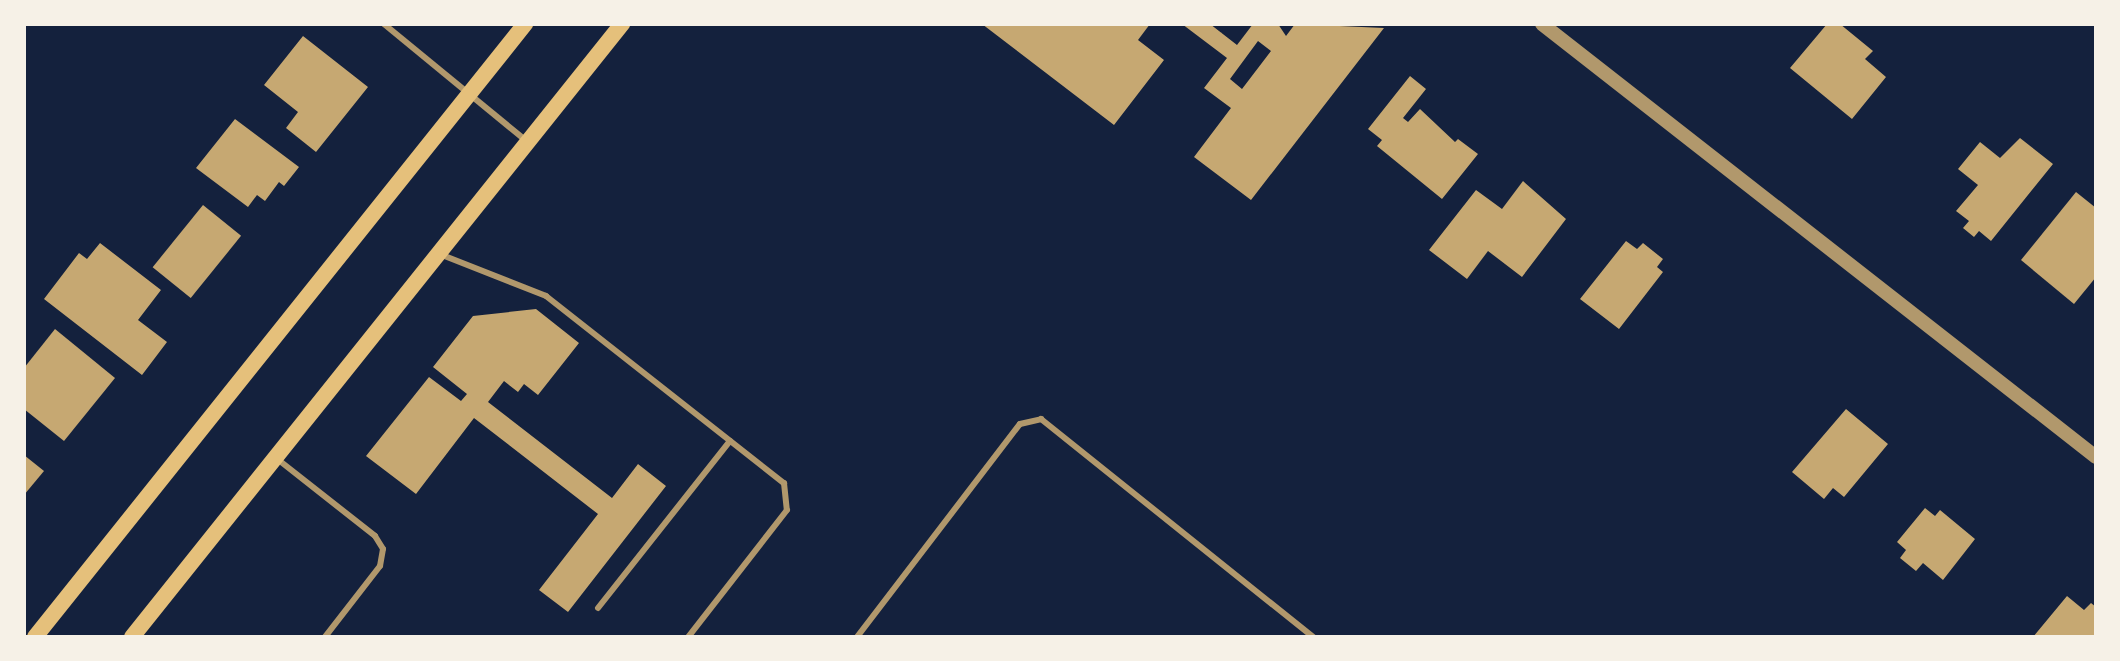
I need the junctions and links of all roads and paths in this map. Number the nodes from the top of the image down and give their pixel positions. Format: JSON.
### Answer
{"nodes":[{"id":1,"x":384,"y":24,"type":"edge"},
{"id":2,"x":525,"y":24,"type":"edge"},
{"id":3,"x":622,"y":24,"type":"edge"},
{"id":4,"x":1542,"y":24,"type":"edge"},
{"id":5,"x":467,"y":96,"type":"junction"},
{"id":6,"x":528,"y":142,"type":"junction"},
{"id":7,"x":439,"y":254,"type":"junction"},
{"id":8,"x":730,"y":441,"type":"junction"},
{"id":9,"x":2096,"y":457,"type":"edge"},
{"id":10,"x":275,"y":458,"type":"junction"},
{"id":11,"x":598,"y":608,"type":"dead end"},
{"id":12,"x":35,"y":637,"type":"edge"},
{"id":13,"x":132,"y":637,"type":"edge"},
{"id":14,"x":325,"y":637,"type":"edge"},
{"id":15,"x":688,"y":637,"type":"edge"},
{"id":16,"x":857,"y":637,"type":"edge"},
{"id":17,"x":1313,"y":637,"type":"edge"}],
"edges":[{"from":1,"to":5,"type":"lane"},
{"from":2,"to":5,"type":"main road"},
{"from":3,"to":6,"type":"main road"},
{"from":4,"to":9,"type":"street"},
{"from":5,"to":6,"type":"lane"},
{"from":5,"to":12,"type":"main road"},
{"from":6,"to":7,"type":"main road"},
{"from":7,"to":8,"type":"lane"},
{"from":7,"to":10,"type":"main road"},
{"from":8,"to":11,"type":"lane"},
{"from":8,"to":15,"type":"lane"},
{"from":10,"to":13,"type":"main road"},
{"from":10,"to":14,"type":"lane"},
{"from":16,"to":17,"type":"lane"}]}
